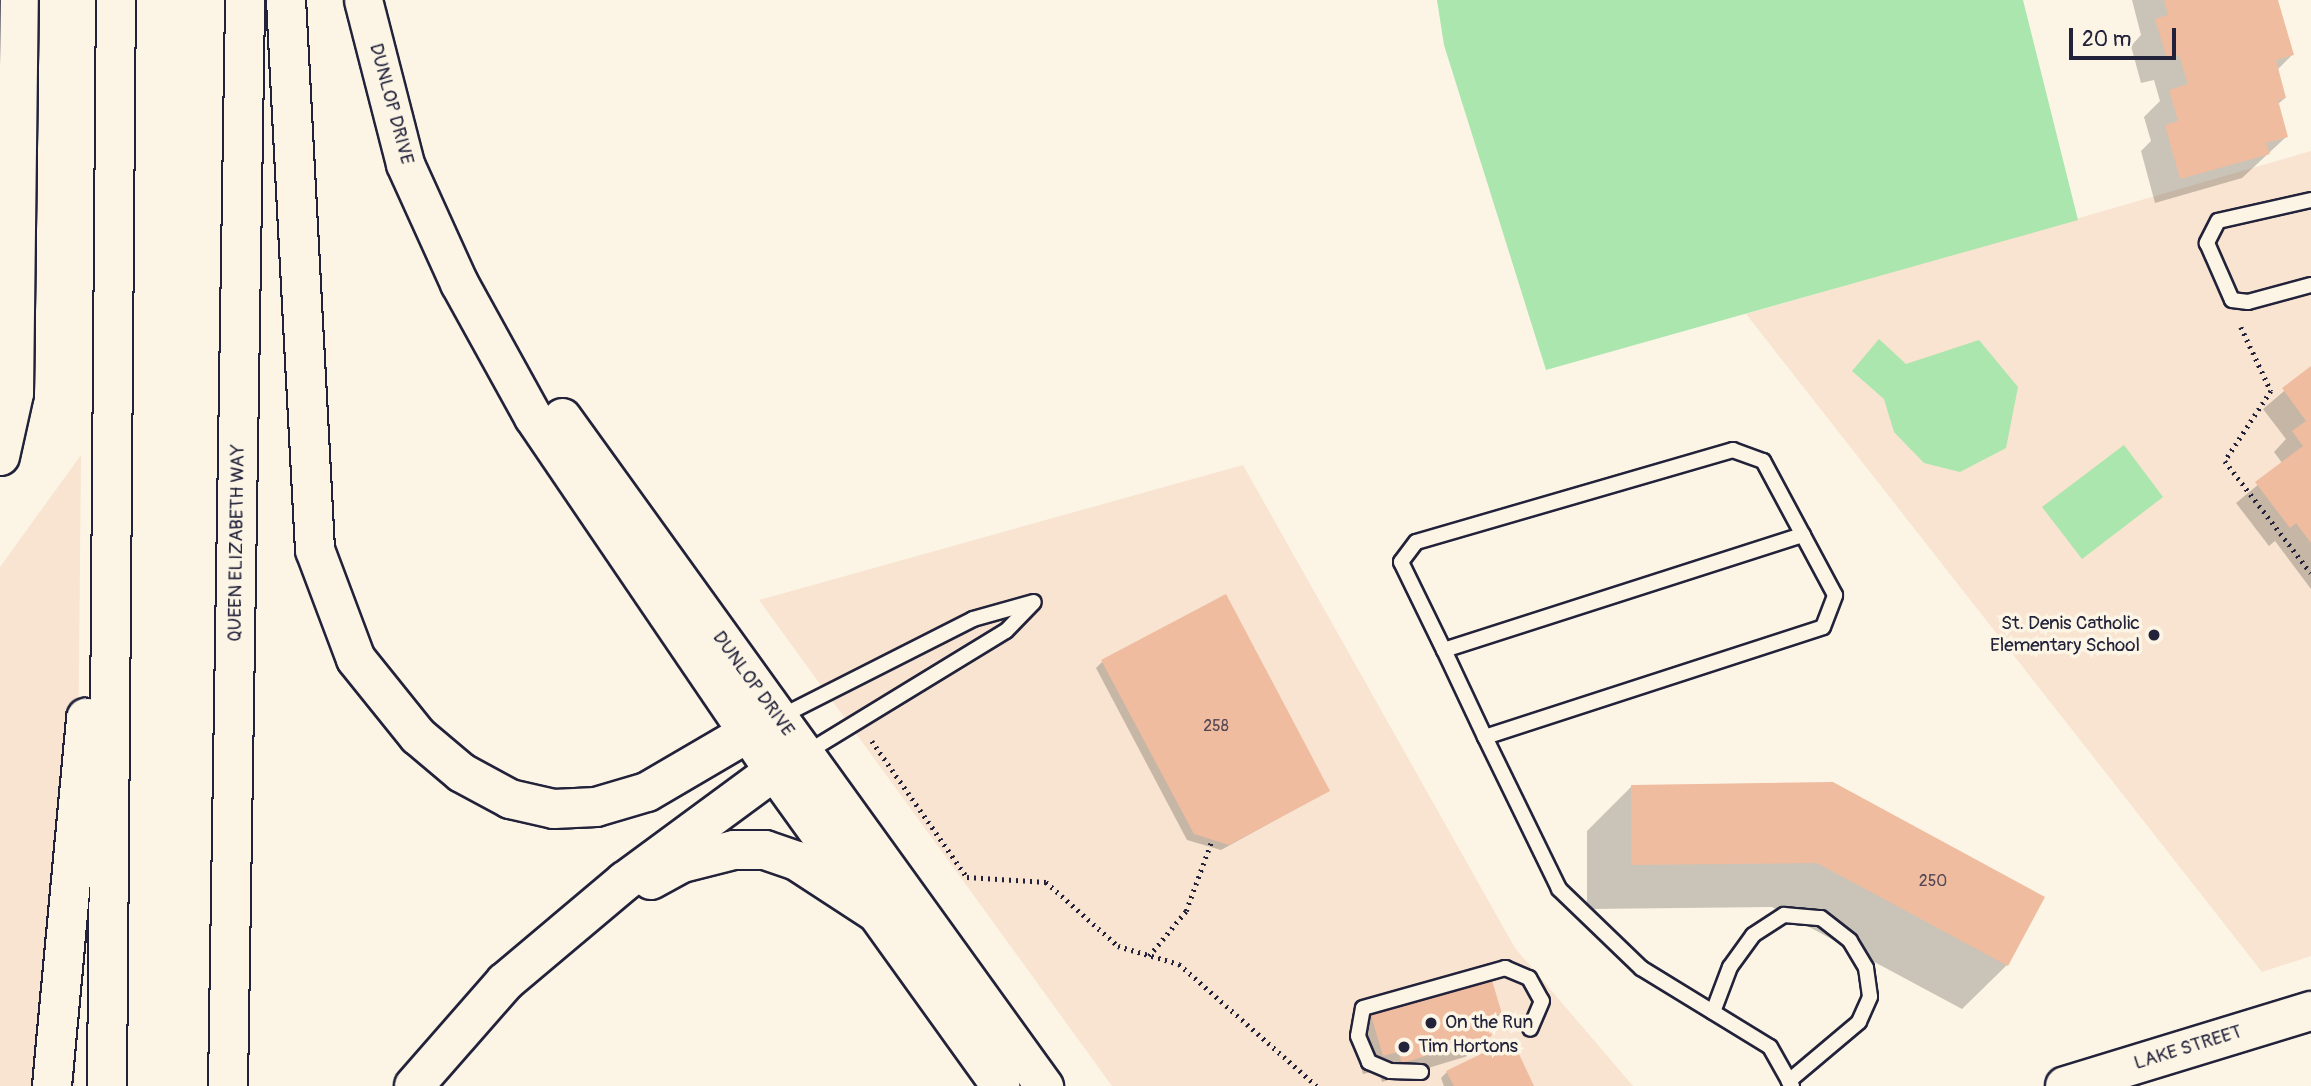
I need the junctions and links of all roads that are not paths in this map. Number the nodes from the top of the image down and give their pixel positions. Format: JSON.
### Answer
{"nodes":[{"id":1,"x":19,"y":0,"type":"edge"},
{"id":2,"x":116,"y":0,"type":"edge"},
{"id":3,"x":245,"y":0,"type":"edge"},
{"id":4,"x":286,"y":0,"type":"edge"},
{"id":5,"x":363,"y":0,"type":"edge"},
{"id":6,"x":2311,"y":200,"type":"edge"},
{"id":7,"x":2311,"y":285,"type":"edge"},
{"id":8,"x":0,"y":456,"type":"edge"},
{"id":9,"x":108,"y":465,"type":"junction"},
{"id":10,"x":1803,"y":535,"type":"junction"},
{"id":11,"x":1444,"y":650,"type":"junction"},
{"id":12,"x":762,"y":726,"type":"junction"},
{"id":13,"x":1485,"y":737,"type":"junction"},
{"id":14,"x":788,"y":762,"type":"junction"},
{"id":15,"x":876,"y":912,"type":"junction"},
{"id":16,"x":584,"y":916,"type":"junction"},
{"id":17,"x":2311,"y":1011,"type":"edge"},
{"id":18,"x":1713,"y":1012,"type":"junction"},
{"id":19,"x":1530,"y":1029,"type":"dead end"},
{"id":20,"x":1421,"y":1072,"type":"dead end"},
{"id":21,"x":1790,"y":1083,"type":"edge"},
{"id":22,"x":52,"y":1086,"type":"edge"},
{"id":23,"x":107,"y":1086,"type":"edge"},
{"id":24,"x":229,"y":1086,"type":"edge"},
{"id":25,"x":414,"y":1086,"type":"edge"},
{"id":26,"x":1000,"y":1086,"type":"edge"},
{"id":27,"x":1044,"y":1086,"type":"edge"},
{"id":28,"x":2065,"y":1086,"type":"edge"}],
"edges":[{"from":1,"to":8,"type":"street"},
{"from":2,"to":9,"type":"main road"},
{"from":3,"to":24,"type":"main road","name":"QUEEN ELIZABETH WAY"},
{"from":4,"to":12,"type":"main road"},
{"from":5,"to":12,"type":"street","name":"DUNLOP DRIVE"},
{"from":6,"to":7,"type":"lane"},
{"from":9,"to":22,"type":"main road"},
{"from":9,"to":23,"type":"main road"},
{"from":10,"to":11,"type":"lane"},
{"from":10,"to":11,"type":"lane"},
{"from":10,"to":13,"type":"lane"},
{"from":11,"to":13,"type":"lane"},
{"from":12,"to":14,"type":"street","name":"DUNLOP DRIVE"},
{"from":12,"to":14,"type":"lane"},
{"from":13,"to":18,"type":"lane"},
{"from":14,"to":15,"type":"street","name":"DUNLOP DRIVE"},
{"from":14,"to":16,"type":"main road"},
{"from":14,"to":27,"type":"street","name":"DUNLOP DRIVE"},
{"from":15,"to":16,"type":"main road"},
{"from":15,"to":26,"type":"street","name":"DUNLOP DRIVE"},
{"from":16,"to":25,"type":"main road"},
{"from":17,"to":28,"type":"main road","name":"LAKE STREET"},
{"from":18,"to":21,"type":"lane"},
{"from":18,"to":21,"type":"lane"},
{"from":19,"to":20,"type":"lane"}]}
